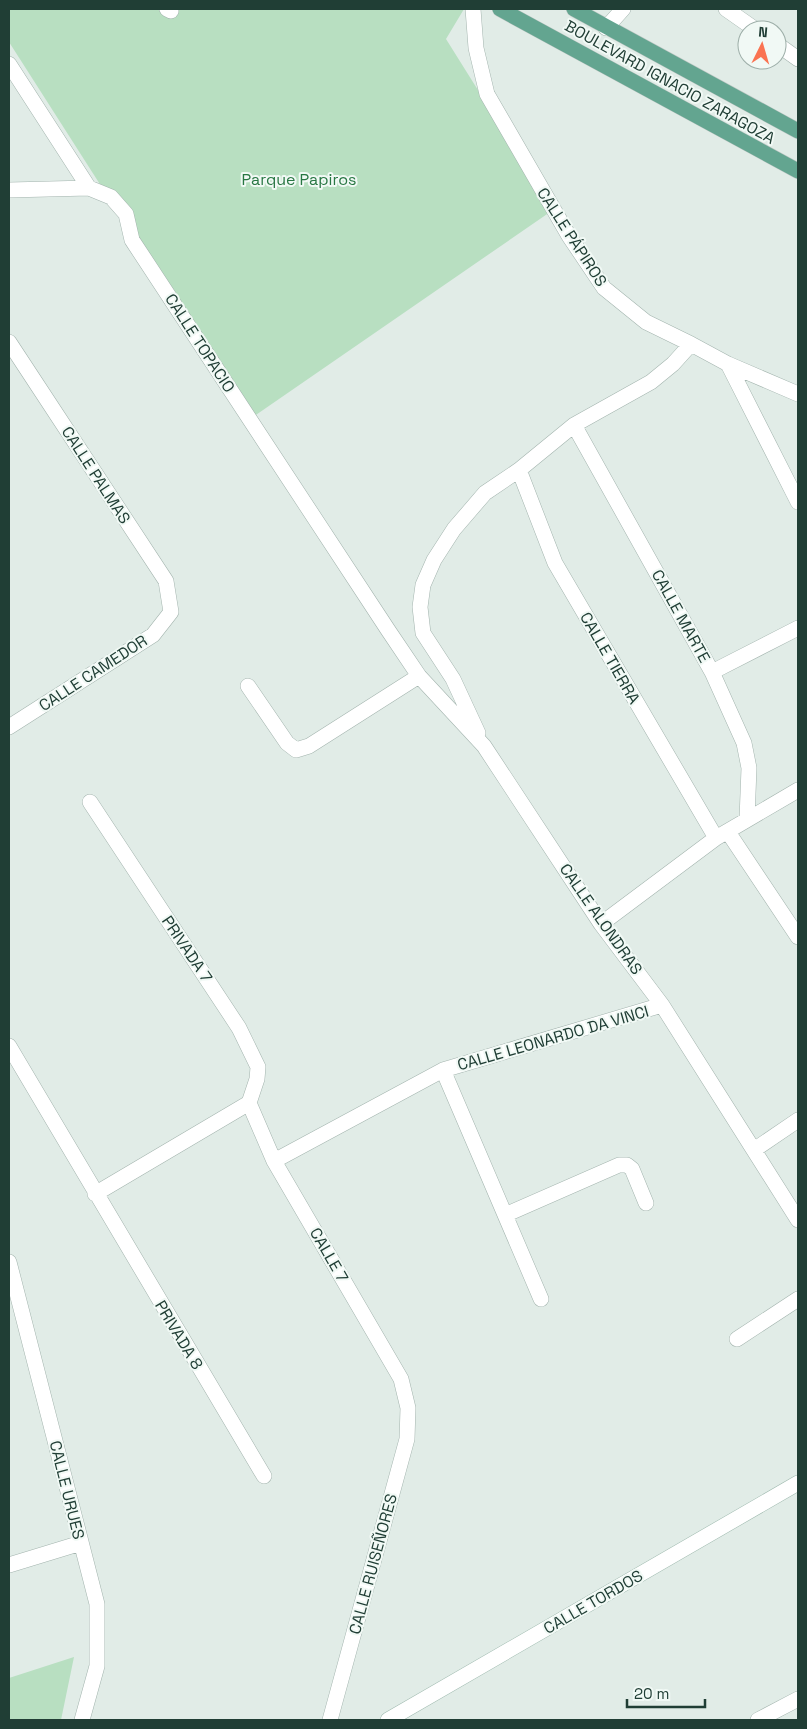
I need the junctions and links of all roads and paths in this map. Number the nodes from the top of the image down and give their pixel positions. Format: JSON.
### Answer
{"nodes":[{"id":1,"x":473,"y":9,"type":"edge"},
{"id":2,"x":500,"y":9,"type":"edge"},
{"id":3,"x":574,"y":9,"type":"edge"},
{"id":4,"x":623,"y":9,"type":"edge"},
{"id":5,"x":726,"y":9,"type":"edge"},
{"id":6,"x":742,"y":20,"type":"edge"},
{"id":7,"x":606,"y":28,"type":"junction"},
{"id":8,"x":787,"y":51,"type":"edge"},
{"id":9,"x":798,"y":59,"type":"edge"},
{"id":10,"x":9,"y":64,"type":"edge"},
{"id":11,"x":798,"y":131,"type":"edge"},
{"id":12,"x":798,"y":171,"type":"edge"},
{"id":13,"x":89,"y":188,"type":"junction"},
{"id":14,"x":9,"y":190,"type":"edge"},
{"id":15,"x":9,"y":342,"type":"edge"},
{"id":16,"x":691,"y":344,"type":"junction"},
{"id":17,"x":728,"y":364,"type":"junction"},
{"id":18,"x":798,"y":394,"type":"edge"},
{"id":19,"x":574,"y":425,"type":"junction"},
{"id":20,"x":518,"y":470,"type":"junction"},
{"id":21,"x":798,"y":502,"type":"edge"},
{"id":22,"x":172,"y":612,"type":"joint"},
{"id":23,"x":798,"y":628,"type":"edge"},
{"id":24,"x":388,"y":630,"type":"joint"},
{"id":25,"x":712,"y":672,"type":"junction"},
{"id":26,"x":419,"y":676,"type":"junction"},
{"id":27,"x":248,"y":686,"type":"dead end"},
{"id":28,"x":9,"y":726,"type":"edge"},
{"id":29,"x":484,"y":746,"type":"junction"},
{"id":30,"x":798,"y":790,"type":"edge"},
{"id":31,"x":90,"y":802,"type":"dead end"},
{"id":32,"x":747,"y":819,"type":"junction"},
{"id":33,"x":722,"y":835,"type":"junction"},
{"id":34,"x":602,"y":924,"type":"junction"},
{"id":35,"x":798,"y":937,"type":"edge"},
{"id":36,"x":662,"y":1005,"type":"junction"},
{"id":37,"x":9,"y":1046,"type":"edge"},
{"id":38,"x":444,"y":1070,"type":"junction"},
{"id":39,"x":249,"y":1103,"type":"junction"},
{"id":40,"x":798,"y":1120,"type":"edge"},
{"id":41,"x":754,"y":1150,"type":"junction"},
{"id":42,"x":274,"y":1161,"type":"junction"},
{"id":43,"x":95,"y":1194,"type":"junction"},
{"id":44,"x":646,"y":1203,"type":"dead end"},
{"id":45,"x":505,"y":1215,"type":"junction"},
{"id":46,"x":798,"y":1220,"type":"edge"},
{"id":47,"x":9,"y":1265,"type":"edge"},
{"id":48,"x":541,"y":1299,"type":"dead end"},
{"id":49,"x":798,"y":1299,"type":"edge"},
{"id":50,"x":737,"y":1339,"type":"dead end"},
{"id":51,"x":408,"y":1408,"type":"joint"},
{"id":52,"x":264,"y":1476,"type":"dead end"},
{"id":53,"x":798,"y":1483,"type":"edge"},
{"id":54,"x":81,"y":1543,"type":"junction"},
{"id":55,"x":9,"y":1564,"type":"edge"},
{"id":56,"x":798,"y":1700,"type":"edge"},
{"id":57,"x":82,"y":1720,"type":"edge"},
{"id":58,"x":330,"y":1720,"type":"edge"},
{"id":59,"x":388,"y":1720,"type":"edge"},
{"id":60,"x":758,"y":1720,"type":"edge"}],
"edges":[{"from":1,"to":16,"type":"street","name":"CALLE PÁPIROS"},
{"from":2,"to":12,"type":"main road","name":"BOULEVARD IGNACIO ZARAGOZA"},
{"from":3,"to":7,"type":"main road","name":"BOULEVARD IGNACIO ZARAGOZA"},
{"from":4,"to":7,"type":"street"},
{"from":5,"to":6,"type":"street"},
{"from":7,"to":11,"type":"main road","name":"BOULEVARD IGNACIO ZARAGOZA"},
{"from":8,"to":9,"type":"street"},
{"from":10,"to":13,"type":"street"},
{"from":13,"to":14,"type":"street"},
{"from":13,"to":24,"type":"street","name":"CALLE TOPACIO"},
{"from":15,"to":22,"type":"street","name":"CALLE PALMAS"},
{"from":16,"to":17,"type":"street","name":"CALLE PÁPIROS"},
{"from":16,"to":19,"type":"street"},
{"from":17,"to":18,"type":"street","name":"CALLE PÁPIROS"},
{"from":17,"to":21,"type":"street"},
{"from":19,"to":20,"type":"street"},
{"from":19,"to":25,"type":"street","name":"CALLE MARTE"},
{"from":20,"to":29,"type":"street"},
{"from":20,"to":33,"type":"street","name":"CALLE TIERRA"},
{"from":22,"to":28,"type":"street","name":"CALLE CAMEDOR"},
{"from":23,"to":25,"type":"street"},
{"from":24,"to":26,"type":"street","name":"CALLE ALONDRAS"},
{"from":25,"to":32,"type":"street","name":"CALLE MARTE"},
{"from":26,"to":27,"type":"street"},
{"from":26,"to":29,"type":"street","name":"CALLE ALONDRAS"},
{"from":29,"to":34,"type":"street","name":"CALLE ALONDRAS"},
{"from":30,"to":32,"type":"street"},
{"from":31,"to":39,"type":"street","name":"PRIVADA 7"},
{"from":32,"to":33,"type":"street"},
{"from":33,"to":34,"type":"street"},
{"from":33,"to":35,"type":"street","name":"CALLE TIERRA"},
{"from":34,"to":36,"type":"street","name":"CALLE ALONDRAS"},
{"from":36,"to":38,"type":"street","name":"CALLE LEONARDO DA VINCI"},
{"from":36,"to":41,"type":"street","name":"CALLE ALONDRAS"},
{"from":37,"to":43,"type":"street"},
{"from":38,"to":42,"type":"street","name":"CALLE LEONARDO DA VINCI"},
{"from":38,"to":45,"type":"street","name":"CALLE LEONARDO DA VINCI"},
{"from":39,"to":42,"type":"street","name":"CALLE 7"},
{"from":39,"to":43,"type":"street"},
{"from":40,"to":41,"type":"street"},
{"from":41,"to":46,"type":"street","name":"CALLE ALONDRAS"},
{"from":42,"to":51,"type":"street","name":"CALLE 7"},
{"from":43,"to":52,"type":"street","name":"PRIVADA 8"},
{"from":44,"to":45,"type":"street"},
{"from":45,"to":48,"type":"street","name":"CALLE LEONARDO DA VINCI"},
{"from":47,"to":54,"type":"street","name":"CALLE URUES"},
{"from":49,"to":50,"type":"street"},
{"from":51,"to":58,"type":"street","name":"CALLE RUISEÑORES"},
{"from":53,"to":59,"type":"street","name":"CALLE TORDOS"},
{"from":54,"to":55,"type":"street"},
{"from":54,"to":57,"type":"street","name":"CALLE URUES"},
{"from":56,"to":60,"type":"street"}]}
